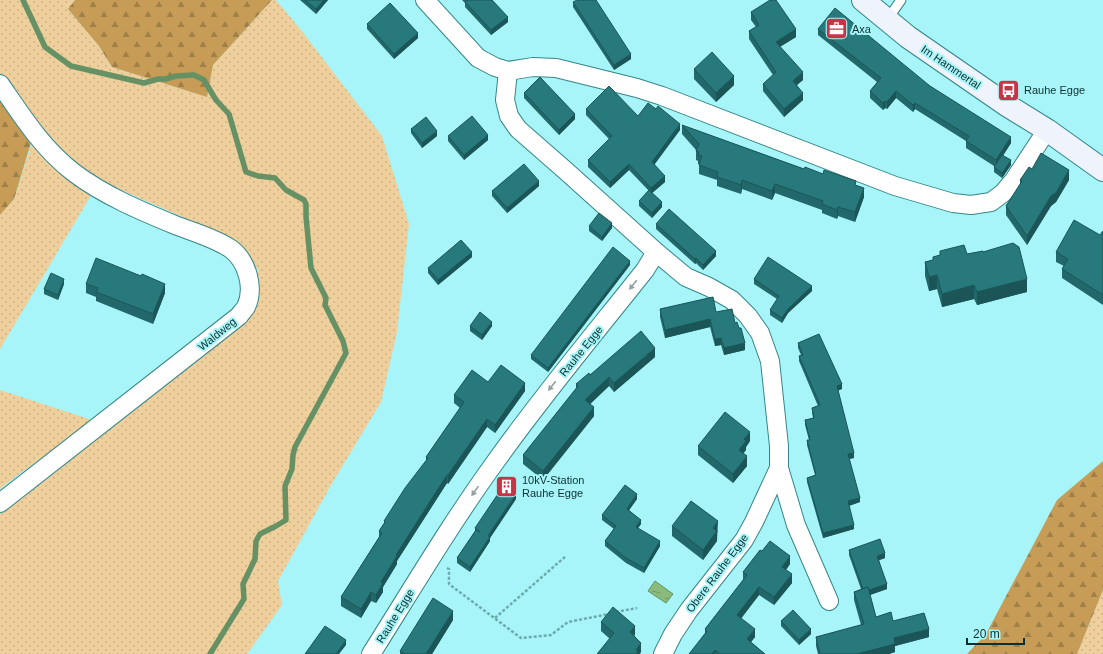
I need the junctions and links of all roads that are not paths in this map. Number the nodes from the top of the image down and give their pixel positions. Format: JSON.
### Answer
{"nodes":[{"id":1,"x":425,"y":0,"type":"edge"},
{"id":2,"x":863,"y":0,"type":"edge"},
{"id":3,"x":901,"y":0,"type":"edge"},
{"id":4,"x":887,"y":20,"type":"junction"},
{"id":5,"x":508,"y":71,"type":"junction"},
{"id":6,"x":0,"y":84,"type":"edge"},
{"id":7,"x":1047,"y":130,"type":"junction"},
{"id":8,"x":1103,"y":170,"type":"edge"},
{"id":9,"x":656,"y":252,"type":"junction"},
{"id":10,"x":779,"y":468,"type":"junction"},
{"id":11,"x":0,"y":503,"type":"edge"},
{"id":12,"x":829,"y":601,"type":"dead end"},
{"id":13,"x":370,"y":654,"type":"edge"},
{"id":14,"x":663,"y":654,"type":"edge"}],
"edges":[{"from":1,"to":5,"type":"street"},
{"from":2,"to":4,"type":"main road","name":"Im Hammertal"},
{"from":3,"to":4,"type":"lane"},
{"from":4,"to":7,"type":"main road","name":"Im Hammertal"},
{"from":5,"to":7,"type":"street"},
{"from":5,"to":9,"type":"street"},
{"from":6,"to":11,"type":"street","name":"Waldweg"},
{"from":7,"to":8,"type":"main road","name":"Im Hammertal"},
{"from":9,"to":10,"type":"street","name":"Obere Rauhe Egge"},
{"from":9,"to":13,"type":"street","name":"Rauhe Egge","one_way":true},
{"from":10,"to":12,"type":"street","name":"Obere Rauhe Egge"},
{"from":10,"to":14,"type":"street","name":"Obere Rauhe Egge"}]}
